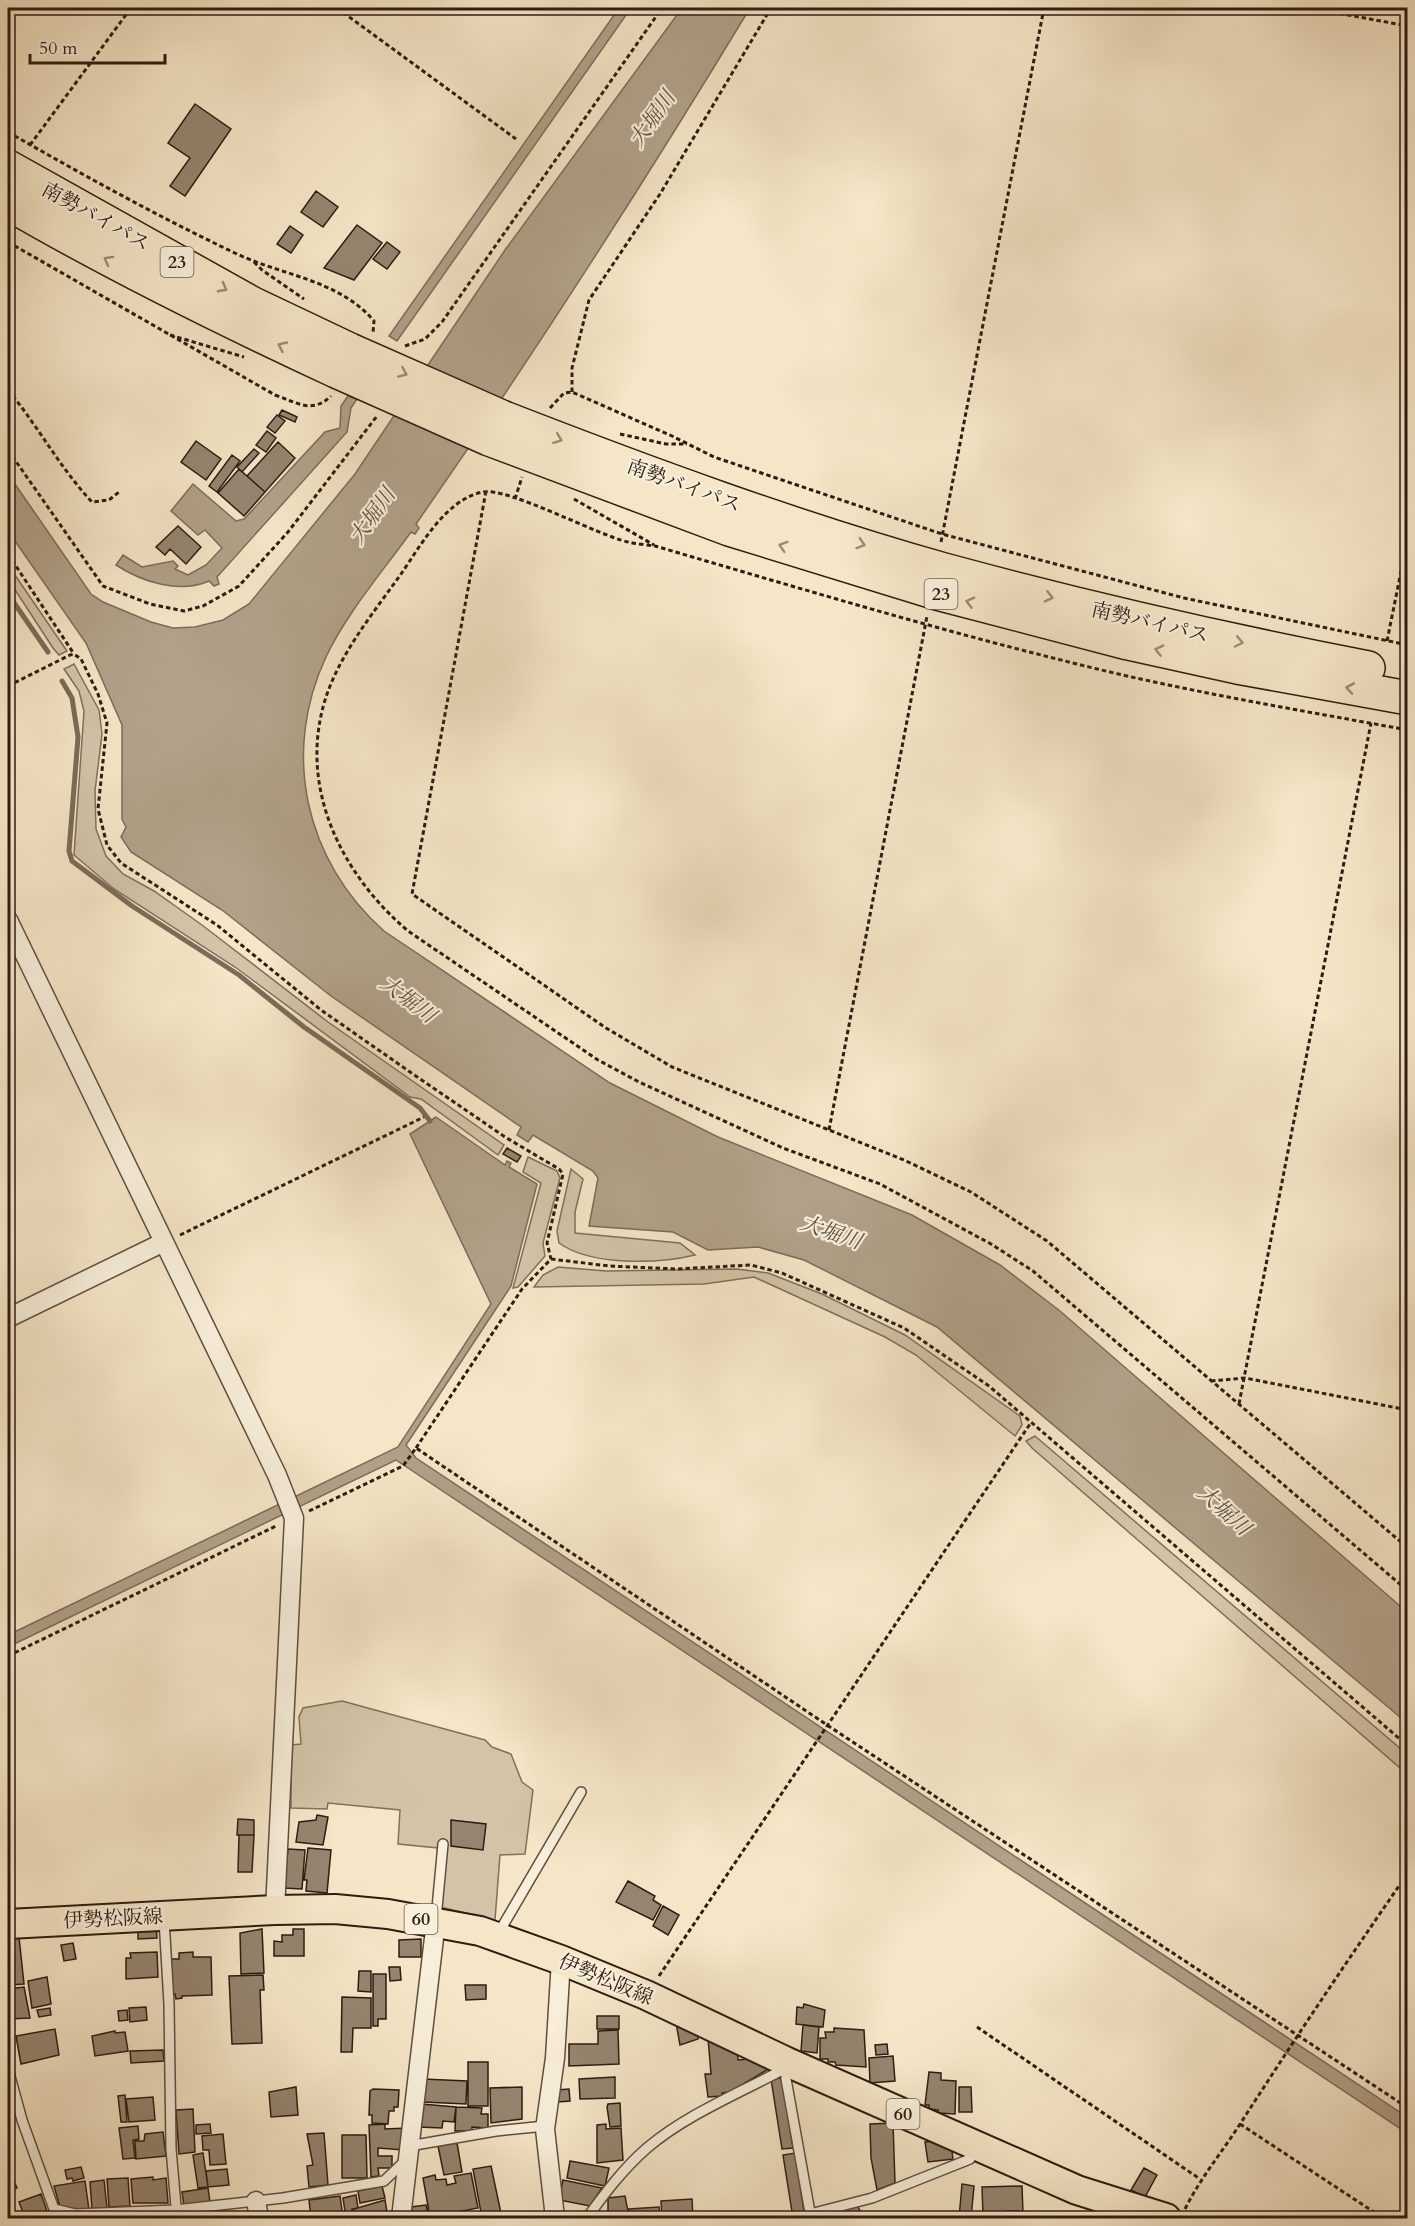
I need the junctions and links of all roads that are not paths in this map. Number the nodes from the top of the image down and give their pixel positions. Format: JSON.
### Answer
{"nodes":[{"id":1,"x":19,"y":156,"type":"edge"},
{"id":2,"x":8,"y":203,"type":"edge"},
{"id":3,"x":356,"y":355,"type":"junction"},
{"id":4,"x":496,"y":428,"type":"junction"},
{"id":5,"x":1407,"y":676,"type":"edge"},
{"id":6,"x":1407,"y":698,"type":"edge"},
{"id":7,"x":8,"y":920,"type":"edge"},
{"id":8,"x":162,"y":1243,"type":"junction"},
{"id":9,"x":8,"y":1318,"type":"edge"},
{"id":10,"x":581,"y":1792,"type":"dead end"},
{"id":11,"x":443,"y":1844,"type":"dead end"},
{"id":12,"x":275,"y":1910,"type":"junction"},
{"id":13,"x":164,"y":1916,"type":"junction"},
{"id":14,"x":436,"y":1922,"type":"junction"},
{"id":15,"x":8,"y":1924,"type":"edge"},
{"id":16,"x":497,"y":1936,"type":"junction"},
{"id":17,"x":561,"y":1960,"type":"junction"},
{"id":18,"x":787,"y":2065,"type":"junction"},
{"id":19,"x":8,"y":2069,"type":"edge"},
{"id":20,"x":545,"y":2126,"type":"junction"},
{"id":21,"x":977,"y":2147,"type":"junction"},
{"id":22,"x":409,"y":2152,"type":"junction"},
{"id":23,"x":257,"y":2210,"type":"edge"},
{"id":24,"x":176,"y":2214,"type":"edge"},
{"id":25,"x":811,"y":2216,"type":"edge"},
{"id":26,"x":401,"y":2218,"type":"edge"},
{"id":27,"x":555,"y":2218,"type":"edge"},
{"id":28,"x":587,"y":2218,"type":"edge"},
{"id":29,"x":1166,"y":2218,"type":"edge"}],
"edges":[{"from":1,"to":3,"type":"highway","name":"南勢バイパス","number":"23","one_way":true},
{"from":3,"to":2,"type":"highway","name":"南勢バイパス","number":"23","one_way":true},
{"from":3,"to":4,"type":"highway","name":"南勢バイパス","number":"23","bridge":true},
{"from":4,"to":5,"type":"highway","name":"南勢バイパス","number":"23","one_way":true},
{"from":6,"to":4,"type":"highway","name":"南勢バイパス","number":"23","one_way":true},
{"from":7,"to":8,"type":"street"},
{"from":8,"to":9,"type":"street"},
{"from":8,"to":12,"type":"street"},
{"from":10,"to":16,"type":"lane"},
{"from":11,"to":14,"type":"lane"},
{"from":12,"to":13,"type":"main road","name":"伊勢松阪線","number":"60"},
{"from":12,"to":14,"type":"main road","name":"伊勢松阪線","number":"60"},
{"from":13,"to":15,"type":"main road","name":"伊勢松阪線","number":"60"},
{"from":13,"to":24,"type":"lane"},
{"from":14,"to":16,"type":"main road","name":"伊勢松阪線","number":"60"},
{"from":14,"to":22,"type":"street"},
{"from":16,"to":17,"type":"main road","name":"伊勢松阪線","number":"60"},
{"from":17,"to":18,"type":"main road","name":"伊勢松阪線","number":"60"},
{"from":17,"to":20,"type":"street"},
{"from":18,"to":21,"type":"main road","name":"伊勢松阪線","number":"60"},
{"from":18,"to":25,"type":"lane"},
{"from":18,"to":28,"type":"lane"},
{"from":19,"to":24,"type":"lane"},
{"from":20,"to":22,"type":"lane"},
{"from":20,"to":27,"type":"street"},
{"from":21,"to":25,"type":"lane"},
{"from":21,"to":29,"type":"main road","name":"伊勢松阪線","number":"60"},
{"from":22,"to":23,"type":"lane"},
{"from":22,"to":26,"type":"street"},
{"from":23,"to":24,"type":"lane"}]}
